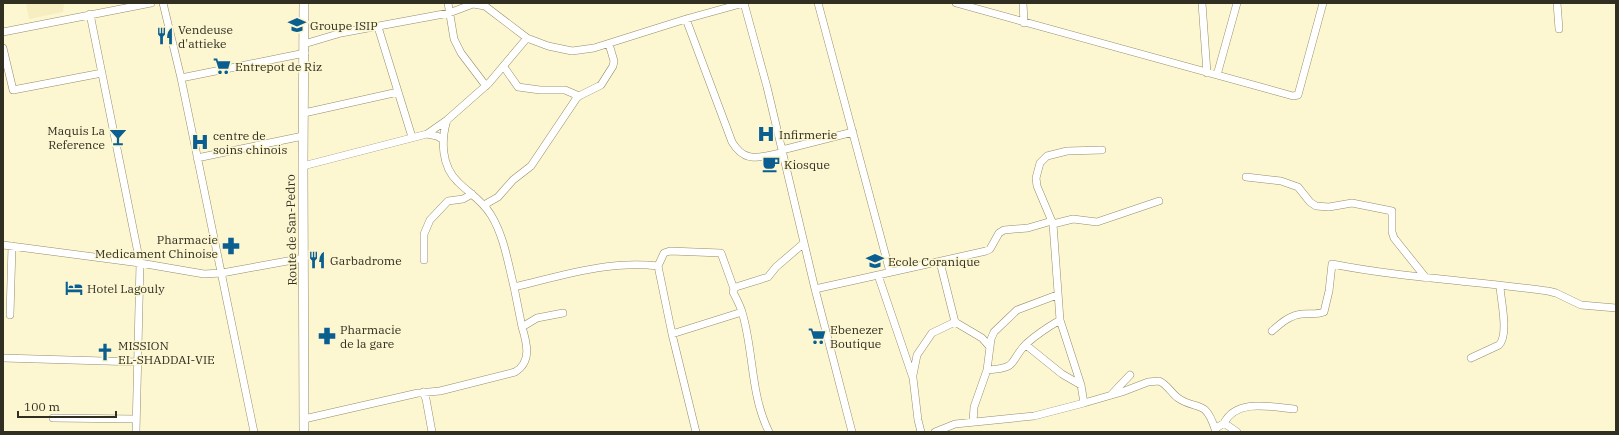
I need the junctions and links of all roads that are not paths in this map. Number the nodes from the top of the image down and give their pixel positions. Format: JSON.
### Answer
{"nodes":[{"id":1,"x":151,"y":3,"type":"edge"},
{"id":2,"x":163,"y":3,"type":"edge"},
{"id":3,"x":304,"y":3,"type":"edge"},
{"id":4,"x":448,"y":3,"type":"edge"},
{"id":5,"x":744,"y":3,"type":"edge"},
{"id":6,"x":818,"y":3,"type":"edge"},
{"id":7,"x":956,"y":3,"type":"edge"},
{"id":8,"x":1023,"y":3,"type":"edge"},
{"id":9,"x":1202,"y":3,"type":"edge"},
{"id":10,"x":1237,"y":3,"type":"edge"},
{"id":11,"x":1323,"y":3,"type":"edge"},
{"id":12,"x":1557,"y":3,"type":"edge"},
{"id":13,"x":472,"y":4,"type":"edge"},
{"id":14,"x":449,"y":13,"type":"junction"},
{"id":15,"x":90,"y":14,"type":"junction"},
{"id":16,"x":686,"y":19,"type":"junction"},
{"id":17,"x":1024,"y":23,"type":"junction"},
{"id":18,"x":378,"y":27,"type":"junction"},
{"id":19,"x":1559,"y":30,"type":"dead end"},
{"id":20,"x":3,"y":32,"type":"edge"},
{"id":21,"x":527,"y":38,"type":"junction"},
{"id":22,"x":609,"y":44,"type":"junction"},
{"id":23,"x":3,"y":48,"type":"edge"},
{"id":24,"x":305,"y":49,"type":"junction"},
{"id":25,"x":504,"y":67,"type":"junction"},
{"id":26,"x":1207,"y":72,"type":"junction"},
{"id":27,"x":102,"y":73,"type":"junction"},
{"id":28,"x":1217,"y":75,"type":"junction"},
{"id":29,"x":181,"y":78,"type":"junction"},
{"id":30,"x":486,"y":86,"type":"junction"},
{"id":31,"x":398,"y":92,"type":"junction"},
{"id":32,"x":579,"y":96,"type":"junction"},
{"id":33,"x":304,"y":113,"type":"junction"},
{"id":34,"x":447,"y":120,"type":"junction"},
{"id":35,"x":853,"y":132,"type":"junction"},
{"id":36,"x":427,"y":134,"type":"junction"},
{"id":37,"x":303,"y":136,"type":"junction"},
{"id":38,"x":412,"y":137,"type":"junction"},
{"id":39,"x":442,"y":139,"type":"junction"},
{"id":40,"x":1102,"y":150,"type":"dead end"},
{"id":41,"x":782,"y":151,"type":"junction"},
{"id":42,"x":197,"y":158,"type":"junction"},
{"id":43,"x":302,"y":166,"type":"junction"},
{"id":44,"x":1246,"y":177,"type":"dead end"},
{"id":45,"x":472,"y":194,"type":"junction"},
{"id":46,"x":1159,"y":201,"type":"dead end"},
{"id":47,"x":484,"y":205,"type":"junction"},
{"id":48,"x":1052,"y":223,"type":"junction"},
{"id":49,"x":804,"y":244,"type":"junction"},
{"id":50,"x":3,"y":245,"type":"edge"},
{"id":51,"x":12,"y":246,"type":"junction"},
{"id":52,"x":304,"y":258,"type":"junction"},
{"id":53,"x":424,"y":260,"type":"dead end"},
{"id":54,"x":940,"y":262,"type":"junction"},
{"id":55,"x":140,"y":263,"type":"junction"},
{"id":56,"x":658,"y":266,"type":"junction"},
{"id":57,"x":890,"y":272,"type":"junction"},
{"id":58,"x":222,"y":273,"type":"junction"},
{"id":59,"x":878,"y":275,"type":"junction"},
{"id":60,"x":1426,"y":278,"type":"junction"},
{"id":61,"x":514,"y":287,"type":"junction"},
{"id":62,"x":1500,"y":287,"type":"junction"},
{"id":63,"x":734,"y":289,"type":"junction"},
{"id":64,"x":815,"y":289,"type":"junction"},
{"id":65,"x":1056,"y":295,"type":"junction"},
{"id":66,"x":1616,"y":308,"type":"edge"},
{"id":67,"x":742,"y":312,"type":"junction"},
{"id":68,"x":563,"y":313,"type":"dead end"},
{"id":69,"x":10,"y":315,"type":"dead end"},
{"id":70,"x":1060,"y":320,"type":"junction"},
{"id":71,"x":955,"y":322,"type":"junction"},
{"id":72,"x":522,"y":327,"type":"junction"},
{"id":73,"x":1272,"y":331,"type":"dead end"},
{"id":74,"x":672,"y":334,"type":"junction"},
{"id":75,"x":1026,"y":345,"type":"junction"},
{"id":76,"x":990,"y":347,"type":"junction"},
{"id":77,"x":3,"y":358,"type":"edge"},
{"id":78,"x":1471,"y":358,"type":"dead end"},
{"id":79,"x":138,"y":362,"type":"junction"},
{"id":80,"x":987,"y":370,"type":"junction"},
{"id":81,"x":1130,"y":375,"type":"dead end"},
{"id":82,"x":913,"y":378,"type":"junction"},
{"id":83,"x":1081,"y":385,"type":"junction"},
{"id":84,"x":423,"y":392,"type":"junction"},
{"id":85,"x":1111,"y":395,"type":"junction"},
{"id":86,"x":1084,"y":403,"type":"junction"},
{"id":87,"x":1294,"y":409,"type":"dead end"},
{"id":88,"x":53,"y":418,"type":"dead end"},
{"id":89,"x":136,"y":419,"type":"junction"},
{"id":90,"x":304,"y":419,"type":"junction"},
{"id":91,"x":973,"y":422,"type":"junction"},
{"id":92,"x":1224,"y":423,"type":"junction"},
{"id":93,"x":136,"y":432,"type":"edge"},
{"id":94,"x":254,"y":432,"type":"edge"},
{"id":95,"x":304,"y":432,"type":"edge"},
{"id":96,"x":432,"y":432,"type":"edge"},
{"id":97,"x":696,"y":432,"type":"edge"},
{"id":98,"x":769,"y":432,"type":"edge"},
{"id":99,"x":852,"y":432,"type":"edge"},
{"id":100,"x":921,"y":432,"type":"edge"},
{"id":101,"x":935,"y":432,"type":"edge"},
{"id":102,"x":1237,"y":432,"type":"edge"}],
"edges":[{"from":1,"to":15,"type":"street"},
{"from":2,"to":29,"type":"street"},
{"from":3,"to":24,"type":"main road","name":"Route de San-Pedro"},
{"from":4,"to":14,"type":"street"},
{"from":5,"to":16,"type":"street"},
{"from":5,"to":41,"type":"street"},
{"from":6,"to":35,"type":"street"},
{"from":7,"to":17,"type":"street"},
{"from":8,"to":17,"type":"street"},
{"from":9,"to":26,"type":"street"},
{"from":10,"to":28,"type":"street"},
{"from":11,"to":28,"type":"street"},
{"from":12,"to":19,"type":"street"},
{"from":13,"to":14,"type":"street"},
{"from":13,"to":21,"type":"street"},
{"from":14,"to":18,"type":"street"},
{"from":14,"to":30,"type":"street"},
{"from":15,"to":20,"type":"street"},
{"from":15,"to":27,"type":"street"},
{"from":16,"to":22,"type":"street"},
{"from":16,"to":41,"type":"street"},
{"from":17,"to":26,"type":"street"},
{"from":18,"to":24,"type":"street"},
{"from":18,"to":31,"type":"street"},
{"from":21,"to":22,"type":"street"},
{"from":21,"to":25,"type":"street"},
{"from":22,"to":32,"type":"street"},
{"from":23,"to":27,"type":"street"},
{"from":24,"to":29,"type":"street"},
{"from":24,"to":33,"type":"main road","name":"Route de San-Pedro"},
{"from":25,"to":30,"type":"street"},
{"from":25,"to":32,"type":"street"},
{"from":26,"to":28,"type":"street"},
{"from":27,"to":55,"type":"street"},
{"from":29,"to":42,"type":"street"},
{"from":30,"to":34,"type":"street"},
{"from":31,"to":33,"type":"street"},
{"from":31,"to":38,"type":"street"},
{"from":32,"to":47,"type":"street"},
{"from":33,"to":37,"type":"main road","name":"Route de San-Pedro"},
{"from":34,"to":36,"type":"street"},
{"from":34,"to":39,"type":"street"},
{"from":35,"to":41,"type":"street"},
{"from":35,"to":57,"type":"street"},
{"from":36,"to":38,"type":"street"},
{"from":36,"to":39,"type":"street"},
{"from":37,"to":42,"type":"street"},
{"from":37,"to":43,"type":"main road","name":"Route de San-Pedro"},
{"from":38,"to":43,"type":"street"},
{"from":39,"to":45,"type":"street"},
{"from":40,"to":48,"type":"street"},
{"from":41,"to":49,"type":"street"},
{"from":42,"to":58,"type":"street"},
{"from":43,"to":52,"type":"main road","name":"Route de San-Pedro"},
{"from":44,"to":60,"type":"street"},
{"from":45,"to":47,"type":"street"},
{"from":45,"to":53,"type":"street"},
{"from":46,"to":48,"type":"street"},
{"from":47,"to":61,"type":"street"},
{"from":48,"to":54,"type":"street"},
{"from":48,"to":65,"type":"street"},
{"from":49,"to":63,"type":"street"},
{"from":49,"to":64,"type":"street"},
{"from":50,"to":51,"type":"street"},
{"from":51,"to":55,"type":"street"},
{"from":51,"to":69,"type":"street"},
{"from":52,"to":58,"type":"street"},
{"from":52,"to":90,"type":"main road","name":"Route de San-Pedro"},
{"from":54,"to":57,"type":"street"},
{"from":54,"to":71,"type":"street"},
{"from":55,"to":58,"type":"street"},
{"from":55,"to":79,"type":"street"},
{"from":56,"to":61,"type":"street"},
{"from":56,"to":63,"type":"street"},
{"from":56,"to":74,"type":"street"},
{"from":57,"to":59,"type":"street"},
{"from":58,"to":94,"type":"street"},
{"from":59,"to":64,"type":"street"},
{"from":59,"to":82,"type":"street"},
{"from":60,"to":62,"type":"street"},
{"from":60,"to":73,"type":"street"},
{"from":61,"to":72,"type":"street"},
{"from":62,"to":66,"type":"street"},
{"from":62,"to":78,"type":"street"},
{"from":63,"to":67,"type":"street"},
{"from":64,"to":99,"type":"street"},
{"from":65,"to":70,"type":"street"},
{"from":65,"to":76,"type":"street"},
{"from":67,"to":74,"type":"street"},
{"from":67,"to":98,"type":"street"},
{"from":68,"to":72,"type":"street"},
{"from":70,"to":75,"type":"street"},
{"from":70,"to":83,"type":"street"},
{"from":71,"to":76,"type":"street"},
{"from":71,"to":82,"type":"street"},
{"from":72,"to":84,"type":"street"},
{"from":74,"to":97,"type":"street"},
{"from":75,"to":80,"type":"street"},
{"from":75,"to":83,"type":"street"},
{"from":76,"to":80,"type":"street"},
{"from":77,"to":79,"type":"street"},
{"from":79,"to":89,"type":"street"},
{"from":80,"to":91,"type":"street"},
{"from":81,"to":85,"type":"street"},
{"from":82,"to":100,"type":"street"},
{"from":83,"to":86,"type":"street"},
{"from":84,"to":90,"type":"street"},
{"from":84,"to":96,"type":"street"},
{"from":85,"to":86,"type":"street"},
{"from":85,"to":92,"type":"street"},
{"from":86,"to":91,"type":"street"},
{"from":87,"to":92,"type":"street"},
{"from":88,"to":89,"type":"street"},
{"from":89,"to":93,"type":"street"},
{"from":90,"to":95,"type":"main road","name":"Route de San-Pedro"},
{"from":91,"to":101,"type":"street"},
{"from":92,"to":102,"type":"street"}]}
